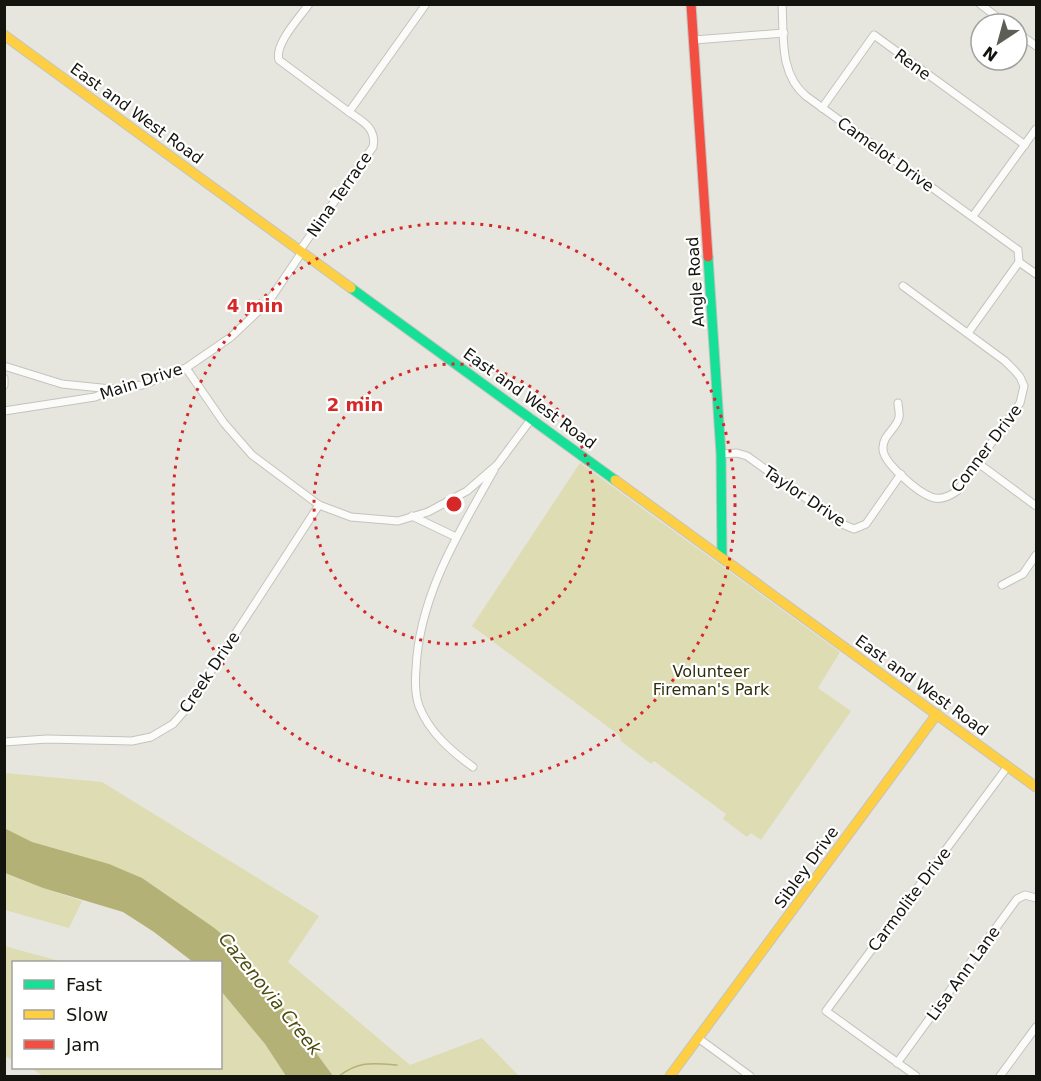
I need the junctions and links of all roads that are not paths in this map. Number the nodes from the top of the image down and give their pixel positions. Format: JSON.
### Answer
{"nodes":[{"id":1,"x":309,"y":4,"type":"edge"},
{"id":2,"x":426,"y":4,"type":"edge"},
{"id":3,"x":691,"y":4,"type":"edge"},
{"id":4,"x":782,"y":4,"type":"edge"},
{"id":5,"x":784,"y":33,"type":"junction"},
{"id":6,"x":4,"y":35,"type":"edge"},
{"id":7,"x":694,"y":40,"type":"junction"},
{"id":8,"x":822,"y":108,"type":"junction"},
{"id":9,"x":350,"y":112,"type":"junction"},
{"id":10,"x":1036,"y":129,"type":"edge"},
{"id":11,"x":1025,"y":145,"type":"junction"},
{"id":12,"x":973,"y":216,"type":"junction"},
{"id":13,"x":301,"y":251,"type":"junction"},
{"id":14,"x":1019,"y":261,"type":"junction"},
{"id":15,"x":1036,"y":274,"type":"edge"},
{"id":16,"x":903,"y":286,"type":"dead end"},
{"id":17,"x":968,"y":333,"type":"junction"},
{"id":18,"x":4,"y":366,"type":"edge"},
{"id":19,"x":186,"y":368,"type":"junction"},
{"id":20,"x":4,"y":378,"type":"edge"},
{"id":21,"x":4,"y":385,"type":"edge"},
{"id":22,"x":114,"y":389,"type":"junction"},
{"id":23,"x":898,"y":403,"type":"dead end"},
{"id":24,"x":4,"y":411,"type":"edge"},
{"id":25,"x":532,"y":418,"type":"junction"},
{"id":26,"x":721,"y":454,"type":"junction"},
{"id":27,"x":978,"y":463,"type":"junction"},
{"id":28,"x":497,"y":465,"type":"junction"},
{"id":29,"x":901,"y":474,"type":"junction"},
{"id":30,"x":319,"y":505,"type":"junction"},
{"id":31,"x":1036,"y":506,"type":"edge"},
{"id":32,"x":412,"y":516,"type":"junction"},
{"id":33,"x":456,"y":537,"type":"junction"},
{"id":34,"x":1036,"y":555,"type":"edge"},
{"id":35,"x":722,"y":558,"type":"junction"},
{"id":36,"x":1002,"y":585,"type":"dead end"},
{"id":37,"x":937,"y":714,"type":"junction"},
{"id":38,"x":4,"y":742,"type":"edge"},
{"id":39,"x":1008,"y":766,"type":"junction"},
{"id":40,"x":473,"y":767,"type":"dead end"},
{"id":41,"x":1036,"y":787,"type":"edge"},
{"id":42,"x":1036,"y":898,"type":"edge"},
{"id":43,"x":1036,"y":1027,"type":"edge"},
{"id":44,"x":698,"y":1038,"type":"junction"},
{"id":45,"x":897,"y":1063,"type":"junction"},
{"id":46,"x":670,"y":1077,"type":"edge"},
{"id":47,"x":750,"y":1077,"type":"edge"},
{"id":48,"x":916,"y":1077,"type":"edge"},
{"id":49,"x":1000,"y":1077,"type":"edge"}],
"edges":[{"from":1,"to":9,"type":"street","name":"Nina Terrace"},
{"from":2,"to":9,"type":"street"},
{"from":3,"to":7,"type":"street","name":"Angle Road"},
{"from":4,"to":5,"type":"street","name":"Camelot Drive"},
{"from":5,"to":7,"type":"street"},
{"from":5,"to":8,"type":"street","name":"Camelot Drive"},
{"from":6,"to":13,"type":"street","name":"East and West Road"},
{"from":7,"to":26,"type":"street","name":"Angle Road"},
{"from":8,"to":11,"type":"street","name":"Rene"},
{"from":8,"to":12,"type":"street","name":"Camelot Drive"},
{"from":9,"to":13,"type":"street","name":"Nina Terrace"},
{"from":10,"to":11,"type":"street"},
{"from":11,"to":12,"type":"street"},
{"from":12,"to":14,"type":"street","name":"Camelot Drive"},
{"from":13,"to":19,"type":"street","name":"Main Drive"},
{"from":13,"to":25,"type":"street","name":"East and West Road"},
{"from":14,"to":15,"type":"street","name":"Camelot Drive"},
{"from":14,"to":17,"type":"street"},
{"from":16,"to":17,"type":"street"},
{"from":17,"to":27,"type":"street","name":"Conner Drive"},
{"from":18,"to":22,"type":"street"},
{"from":19,"to":22,"type":"street","name":"Main Drive"},
{"from":19,"to":30,"type":"street"},
{"from":20,"to":21,"type":"street"},
{"from":22,"to":24,"type":"street","name":"Main Drive"},
{"from":23,"to":29,"type":"street","name":"Conner Drive"},
{"from":25,"to":28,"type":"street"},
{"from":25,"to":35,"type":"street","name":"East and West Road"},
{"from":26,"to":29,"type":"street","name":"Taylor Drive"},
{"from":26,"to":35,"type":"street","name":"Angle Road"},
{"from":27,"to":29,"type":"street","name":"Conner Drive"},
{"from":27,"to":31,"type":"street"},
{"from":28,"to":32,"type":"street"},
{"from":28,"to":33,"type":"street"},
{"from":30,"to":32,"type":"street"},
{"from":30,"to":38,"type":"street","name":"Creek Drive"},
{"from":32,"to":33,"type":"street"},
{"from":33,"to":40,"type":"street"},
{"from":34,"to":36,"type":"street"},
{"from":35,"to":37,"type":"street","name":"East and West Road"},
{"from":37,"to":39,"type":"street","name":"East and West Road"},
{"from":37,"to":44,"type":"street","name":"Sibley Drive"},
{"from":39,"to":41,"type":"street","name":"East and West Road"},
{"from":39,"to":45,"type":"street","name":"Carmolite Drive"},
{"from":42,"to":45,"type":"street","name":"Lisa Ann Lane"},
{"from":43,"to":49,"type":"street"},
{"from":44,"to":46,"type":"street","name":"Sibley Drive"},
{"from":44,"to":47,"type":"street"},
{"from":45,"to":48,"type":"street"}]}
